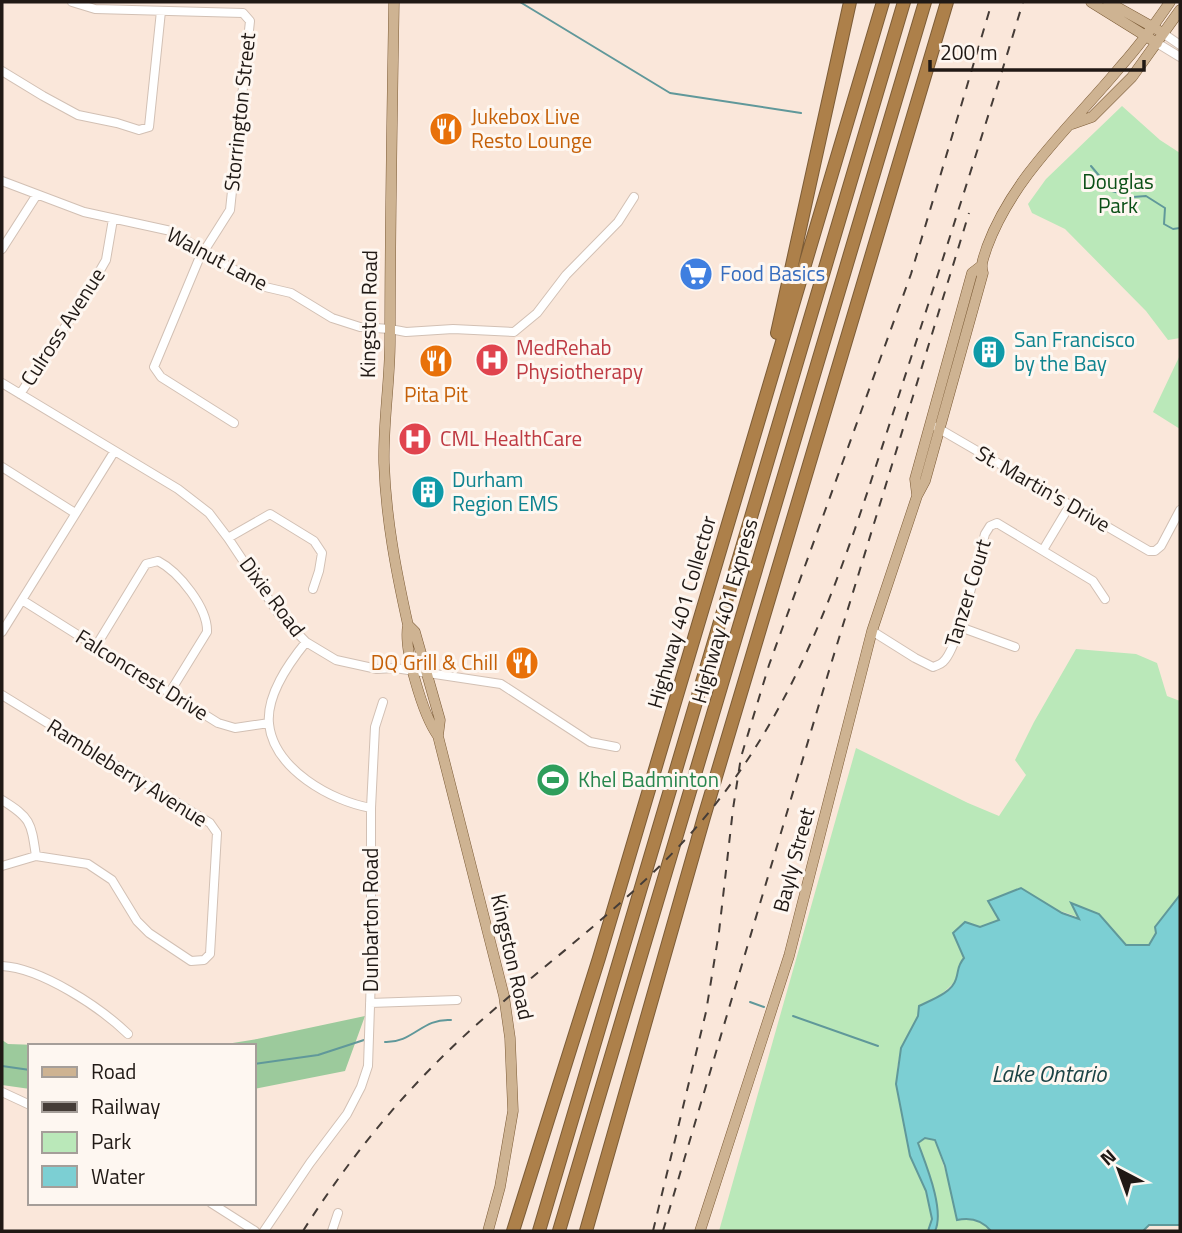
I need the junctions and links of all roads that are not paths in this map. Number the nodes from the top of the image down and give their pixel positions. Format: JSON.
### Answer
{"nodes":[{"id":1,"x":72,"y":2,"type":"edge"},
{"id":2,"x":394,"y":2,"type":"edge"},
{"id":3,"x":850,"y":2,"type":"edge"},
{"id":4,"x":883,"y":2,"type":"edge"},
{"id":5,"x":904,"y":2,"type":"edge"},
{"id":6,"x":925,"y":2,"type":"edge"},
{"id":7,"x":947,"y":2,"type":"edge"},
{"id":8,"x":1091,"y":2,"type":"edge"},
{"id":9,"x":1108,"y":2,"type":"edge"},
{"id":10,"x":1170,"y":2,"type":"edge"},
{"id":11,"x":1180,"y":10,"type":"edge"},
{"id":12,"x":161,"y":11,"type":"junction"},
{"id":13,"x":1153,"y":27,"type":"junction"},
{"id":14,"x":1164,"y":34,"type":"junction"},
{"id":15,"x":1145,"y":36,"type":"junction"},
{"id":16,"x":1157,"y":43,"type":"junction"},
{"id":17,"x":1180,"y":45,"type":"edge"},
{"id":18,"x":1180,"y":57,"type":"edge"},
{"id":19,"x":2,"y":71,"type":"edge"},
{"id":20,"x":1072,"y":124,"type":"junction"},
{"id":21,"x":2,"y":181,"type":"edge"},
{"id":22,"x":36,"y":196,"type":"junction"},
{"id":23,"x":634,"y":197,"type":"dead end"},
{"id":24,"x":113,"y":219,"type":"junction"},
{"id":25,"x":2,"y":249,"type":"edge"},
{"id":26,"x":205,"y":251,"type":"junction"},
{"id":27,"x":390,"y":329,"type":"junction"},
{"id":28,"x":2,"y":383,"type":"edge"},
{"id":29,"x":20,"y":394,"type":"junction"},
{"id":30,"x":764,"y":400,"type":"junction"},
{"id":31,"x":234,"y":423,"type":"dead end"},
{"id":32,"x":935,"y":426,"type":"junction"},
{"id":33,"x":114,"y":452,"type":"junction"},
{"id":34,"x":2,"y":467,"type":"edge"},
{"id":35,"x":1070,"y":505,"type":"junction"},
{"id":36,"x":1180,"y":510,"type":"edge"},
{"id":37,"x":75,"y":513,"type":"junction"},
{"id":38,"x":228,"y":538,"type":"junction"},
{"id":39,"x":1043,"y":550,"type":"junction"},
{"id":40,"x":313,"y":589,"type":"dead end"},
{"id":41,"x":1104,"y":599,"type":"dead end"},
{"id":42,"x":22,"y":600,"type":"junction"},
{"id":43,"x":408,"y":625,"type":"junction"},
{"id":44,"x":960,"y":627,"type":"junction"},
{"id":45,"x":872,"y":631,"type":"junction"},
{"id":46,"x":2,"y":632,"type":"edge"},
{"id":47,"x":306,"y":642,"type":"junction"},
{"id":48,"x":96,"y":646,"type":"junction"},
{"id":49,"x":1015,"y":647,"type":"dead end"},
{"id":50,"x":413,"y":672,"type":"junction"},
{"id":51,"x":426,"y":673,"type":"junction"},
{"id":52,"x":170,"y":692,"type":"junction"},
{"id":53,"x":2,"y":695,"type":"edge"},
{"id":54,"x":383,"y":702,"type":"dead end"},
{"id":55,"x":269,"y":723,"type":"junction"},
{"id":56,"x":438,"y":736,"type":"junction"},
{"id":57,"x":616,"y":747,"type":"dead end"},
{"id":58,"x":2,"y":800,"type":"edge"},
{"id":59,"x":371,"y":808,"type":"junction"},
{"id":60,"x":36,"y":856,"type":"junction"},
{"id":61,"x":2,"y":866,"type":"edge"},
{"id":62,"x":2,"y":966,"type":"edge"},
{"id":63,"x":457,"y":1000,"type":"dead end"},
{"id":64,"x":370,"y":1003,"type":"junction"},
{"id":65,"x":128,"y":1034,"type":"dead end"},
{"id":66,"x":2,"y":1092,"type":"edge"},
{"id":67,"x":28,"y":1104,"type":"edge"},
{"id":68,"x":214,"y":1205,"type":"edge"},
{"id":69,"x":338,"y":1213,"type":"dead end"},
{"id":70,"x":255,"y":1231,"type":"edge"},
{"id":71,"x":264,"y":1231,"type":"edge"},
{"id":72,"x":332,"y":1231,"type":"edge"},
{"id":73,"x":488,"y":1231,"type":"edge"},
{"id":74,"x":513,"y":1231,"type":"edge"},
{"id":75,"x":539,"y":1231,"type":"edge"},
{"id":76,"x":559,"y":1231,"type":"edge"},
{"id":77,"x":586,"y":1231,"type":"edge"},
{"id":78,"x":700,"y":1231,"type":"edge"}],
"edges":[{"from":1,"to":12,"type":"street","name":"Storrington Street"},
{"from":2,"to":27,"type":"main road","name":"Kingston Road"},
{"from":3,"to":30,"type":"highway"},
{"from":4,"to":30,"type":"highway","name":"Highway 401 Collector"},
{"from":5,"to":75,"type":"highway","name":"Highway 401 Express"},
{"from":6,"to":76,"type":"highway","name":"Highway 401 Express"},
{"from":7,"to":77,"type":"highway"},
{"from":8,"to":15,"type":"main road"},
{"from":9,"to":13,"type":"main road"},
{"from":10,"to":13,"type":"main road","name":"Bayly Street"},
{"from":11,"to":14,"type":"main road","name":"Bayly Street"},
{"from":12,"to":19,"type":"street"},
{"from":12,"to":26,"type":"street","name":"Storrington Street"},
{"from":13,"to":14,"type":"main road"},
{"from":13,"to":15,"type":"main road","name":"Bayly Street"},
{"from":14,"to":16,"type":"main road","name":"Bayly Street"},
{"from":14,"to":17,"type":"street"},
{"from":15,"to":16,"type":"main road"},
{"from":15,"to":20,"type":"main road","name":"Bayly Street"},
{"from":16,"to":18,"type":"street"},
{"from":16,"to":20,"type":"main road","name":"Bayly Street"},
{"from":20,"to":32,"type":"main road","name":"Bayly Street"},
{"from":21,"to":22,"type":"street","name":"Walnut Lane"},
{"from":22,"to":24,"type":"street","name":"Walnut Lane"},
{"from":22,"to":25,"type":"street"},
{"from":23,"to":27,"type":"street","name":"Walnut Lane"},
{"from":24,"to":26,"type":"street","name":"Walnut Lane"},
{"from":24,"to":29,"type":"street","name":"Culross Avenue"},
{"from":26,"to":27,"type":"street","name":"Walnut Lane"},
{"from":26,"to":31,"type":"street","name":"Storrington Street"},
{"from":27,"to":43,"type":"main road","name":"Kingston Road"},
{"from":28,"to":29,"type":"street","name":"Dixie Road"},
{"from":29,"to":33,"type":"street","name":"Dixie Road"},
{"from":30,"to":74,"type":"highway","name":"Highway 401 Collector"},
{"from":32,"to":35,"type":"street","name":"St. Martin's Drive"},
{"from":32,"to":45,"type":"main road","name":"Bayly Street"},
{"from":33,"to":37,"type":"street"},
{"from":33,"to":38,"type":"street","name":"Dixie Road"},
{"from":34,"to":37,"type":"street"},
{"from":35,"to":36,"type":"street","name":"St. Martin's Drive"},
{"from":35,"to":39,"type":"street"},
{"from":37,"to":42,"type":"street"},
{"from":38,"to":40,"type":"street"},
{"from":38,"to":47,"type":"street","name":"Dixie Road"},
{"from":39,"to":41,"type":"street","name":"Tanzer Court"},
{"from":39,"to":44,"type":"street","name":"Tanzer Court"},
{"from":42,"to":46,"type":"street"},
{"from":42,"to":48,"type":"street","name":"Falconcrest Drive"},
{"from":43,"to":50,"type":"main road","name":"Kingston Road"},
{"from":43,"to":51,"type":"main road","name":"Kingston Road"},
{"from":44,"to":45,"type":"street","name":"Tanzer Court"},
{"from":44,"to":49,"type":"street"},
{"from":45,"to":78,"type":"main road","name":"Bayly Street"},
{"from":47,"to":50,"type":"street","name":"Dixie Road"},
{"from":47,"to":55,"type":"street"},
{"from":48,"to":52,"type":"street","name":"Falconcrest Drive"},
{"from":48,"to":52,"type":"street"},
{"from":50,"to":51,"type":"street","name":"Dixie Road"},
{"from":50,"to":56,"type":"main road","name":"Kingston Road"},
{"from":51,"to":56,"type":"main road","name":"Kingston Road"},
{"from":51,"to":57,"type":"street","name":"Dixie Road"},
{"from":52,"to":55,"type":"street","name":"Falconcrest Drive"},
{"from":53,"to":60,"type":"street","name":"Rambleberry Avenue"},
{"from":54,"to":59,"type":"street","name":"Dunbarton Road"},
{"from":55,"to":59,"type":"street"},
{"from":56,"to":73,"type":"main road","name":"Kingston Road"},
{"from":58,"to":60,"type":"street"},
{"from":59,"to":64,"type":"street","name":"Dunbarton Road"},
{"from":60,"to":61,"type":"street","name":"Rambleberry Avenue"},
{"from":62,"to":65,"type":"street"},
{"from":63,"to":64,"type":"street"},
{"from":64,"to":71,"type":"street","name":"Dunbarton Road"},
{"from":66,"to":67,"type":"street"},
{"from":68,"to":70,"type":"street"},
{"from":69,"to":72,"type":"street"}]}
